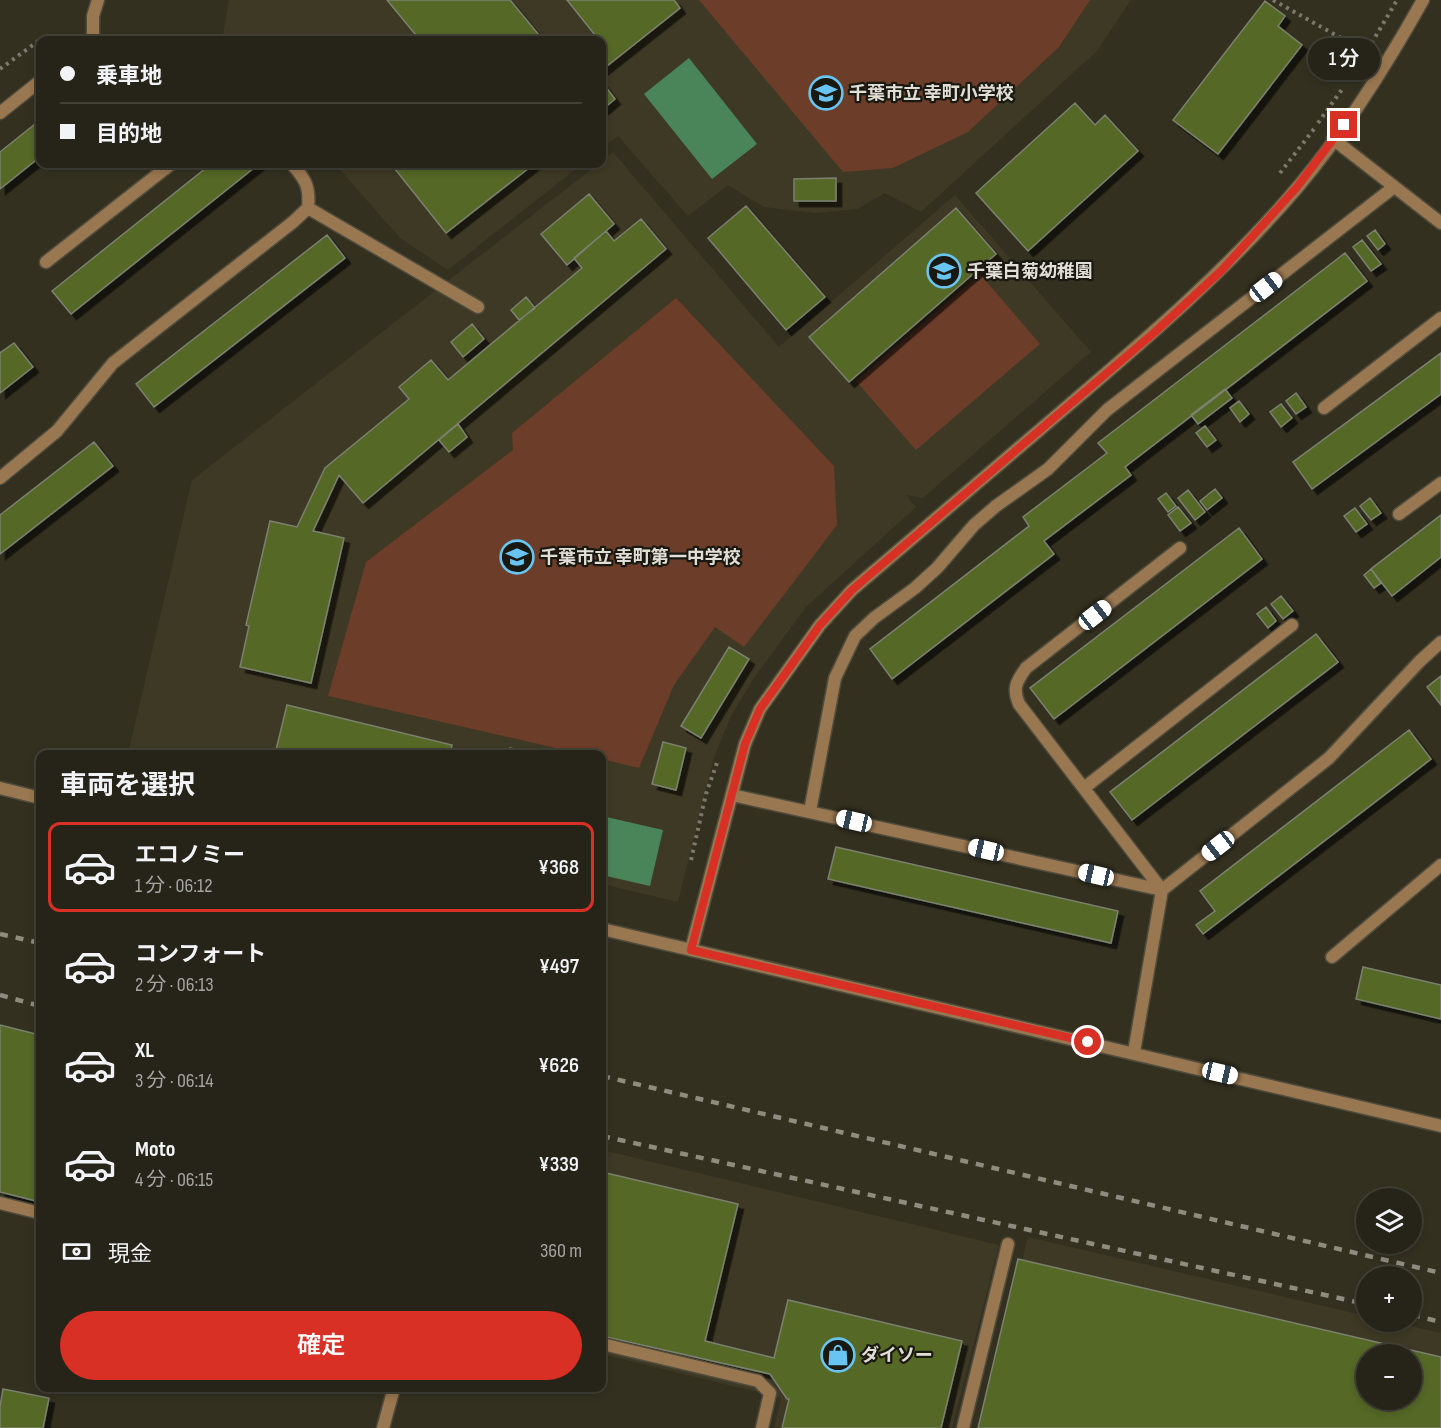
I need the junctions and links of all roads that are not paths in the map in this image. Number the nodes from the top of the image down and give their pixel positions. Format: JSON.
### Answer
{"nodes":[{"id":1,"x":98,"y":0,"type":"edge"},
{"id":2,"x":1423,"y":0,"type":"edge"},
{"id":3,"x":93,"y":36,"type":"edge"},
{"id":4,"x":36,"y":84,"type":"edge"},
{"id":5,"x":0,"y":113,"type":"edge"},
{"id":6,"x":1333,"y":140,"type":"junction"},
{"id":7,"x":166,"y":168,"type":"edge"},
{"id":8,"x":296,"y":168,"type":"edge"},
{"id":9,"x":1394,"y":187,"type":"junction"},
{"id":10,"x":308,"y":208,"type":"junction"},
{"id":11,"x":1441,"y":223,"type":"edge"},
{"id":12,"x":46,"y":262,"type":"dead end"},
{"id":13,"x":478,"y":307,"type":"dead end"},
{"id":14,"x":1441,"y":318,"type":"edge"},
{"id":15,"x":1324,"y":408,"type":"dead end"},
{"id":16,"x":0,"y":478,"type":"edge"},
{"id":17,"x":1441,"y":483,"type":"edge"},
{"id":18,"x":1399,"y":514,"type":"dead end"},
{"id":19,"x":1180,"y":548,"type":"dead end"},
{"id":20,"x":1292,"y":625,"type":"dead end"},
{"id":21,"x":1441,"y":642,"type":"edge"},
{"id":22,"x":0,"y":788,"type":"edge"},
{"id":23,"x":1084,"y":788,"type":"junction"},
{"id":24,"x":732,"y":795,"type":"junction"},
{"id":25,"x":36,"y":797,"type":"edge"},
{"id":26,"x":810,"y":811,"type":"junction"},
{"id":27,"x":1441,"y":865,"type":"edge"},
{"id":28,"x":1162,"y":890,"type":"junction"},
{"id":29,"x":606,"y":930,"type":"edge"},
{"id":30,"x":691,"y":950,"type":"junction"},
{"id":31,"x":1332,"y":957,"type":"dead end"},
{"id":32,"x":1134,"y":1052,"type":"junction"},
{"id":33,"x":1441,"y":1126,"type":"edge"},
{"id":34,"x":0,"y":1203,"type":"edge"},
{"id":35,"x":36,"y":1212,"type":"edge"},
{"id":36,"x":1008,"y":1244,"type":"dead end"},
{"id":37,"x":606,"y":1345,"type":"edge"},
{"id":38,"x":392,"y":1392,"type":"edge"},
{"id":39,"x":383,"y":1428,"type":"edge"},
{"id":40,"x":762,"y":1428,"type":"edge"},
{"id":41,"x":963,"y":1428,"type":"edge"}],
"edges":[{"from":1,"to":3,"type":"street"},
{"from":2,"to":6,"type":"street"},
{"from":4,"to":5,"type":"street"},
{"from":6,"to":9,"type":"street"},
{"from":6,"to":24,"type":"street"},
{"from":7,"to":12,"type":"street"},
{"from":8,"to":10,"type":"street"},
{"from":9,"to":11,"type":"street"},
{"from":9,"to":26,"type":"street"},
{"from":10,"to":13,"type":"street"},
{"from":10,"to":16,"type":"street"},
{"from":14,"to":15,"type":"street"},
{"from":17,"to":18,"type":"street"},
{"from":19,"to":23,"type":"street"},
{"from":20,"to":23,"type":"street"},
{"from":21,"to":28,"type":"street"},
{"from":22,"to":25,"type":"street"},
{"from":23,"to":28,"type":"street"},
{"from":24,"to":26,"type":"street"},
{"from":24,"to":30,"type":"street"},
{"from":26,"to":28,"type":"street"},
{"from":27,"to":31,"type":"street"},
{"from":28,"to":32,"type":"street"},
{"from":29,"to":30,"type":"street"},
{"from":30,"to":32,"type":"street"},
{"from":32,"to":33,"type":"street"},
{"from":34,"to":35,"type":"street"},
{"from":36,"to":41,"type":"street"},
{"from":37,"to":40,"type":"street"},
{"from":38,"to":39,"type":"street"}]}
